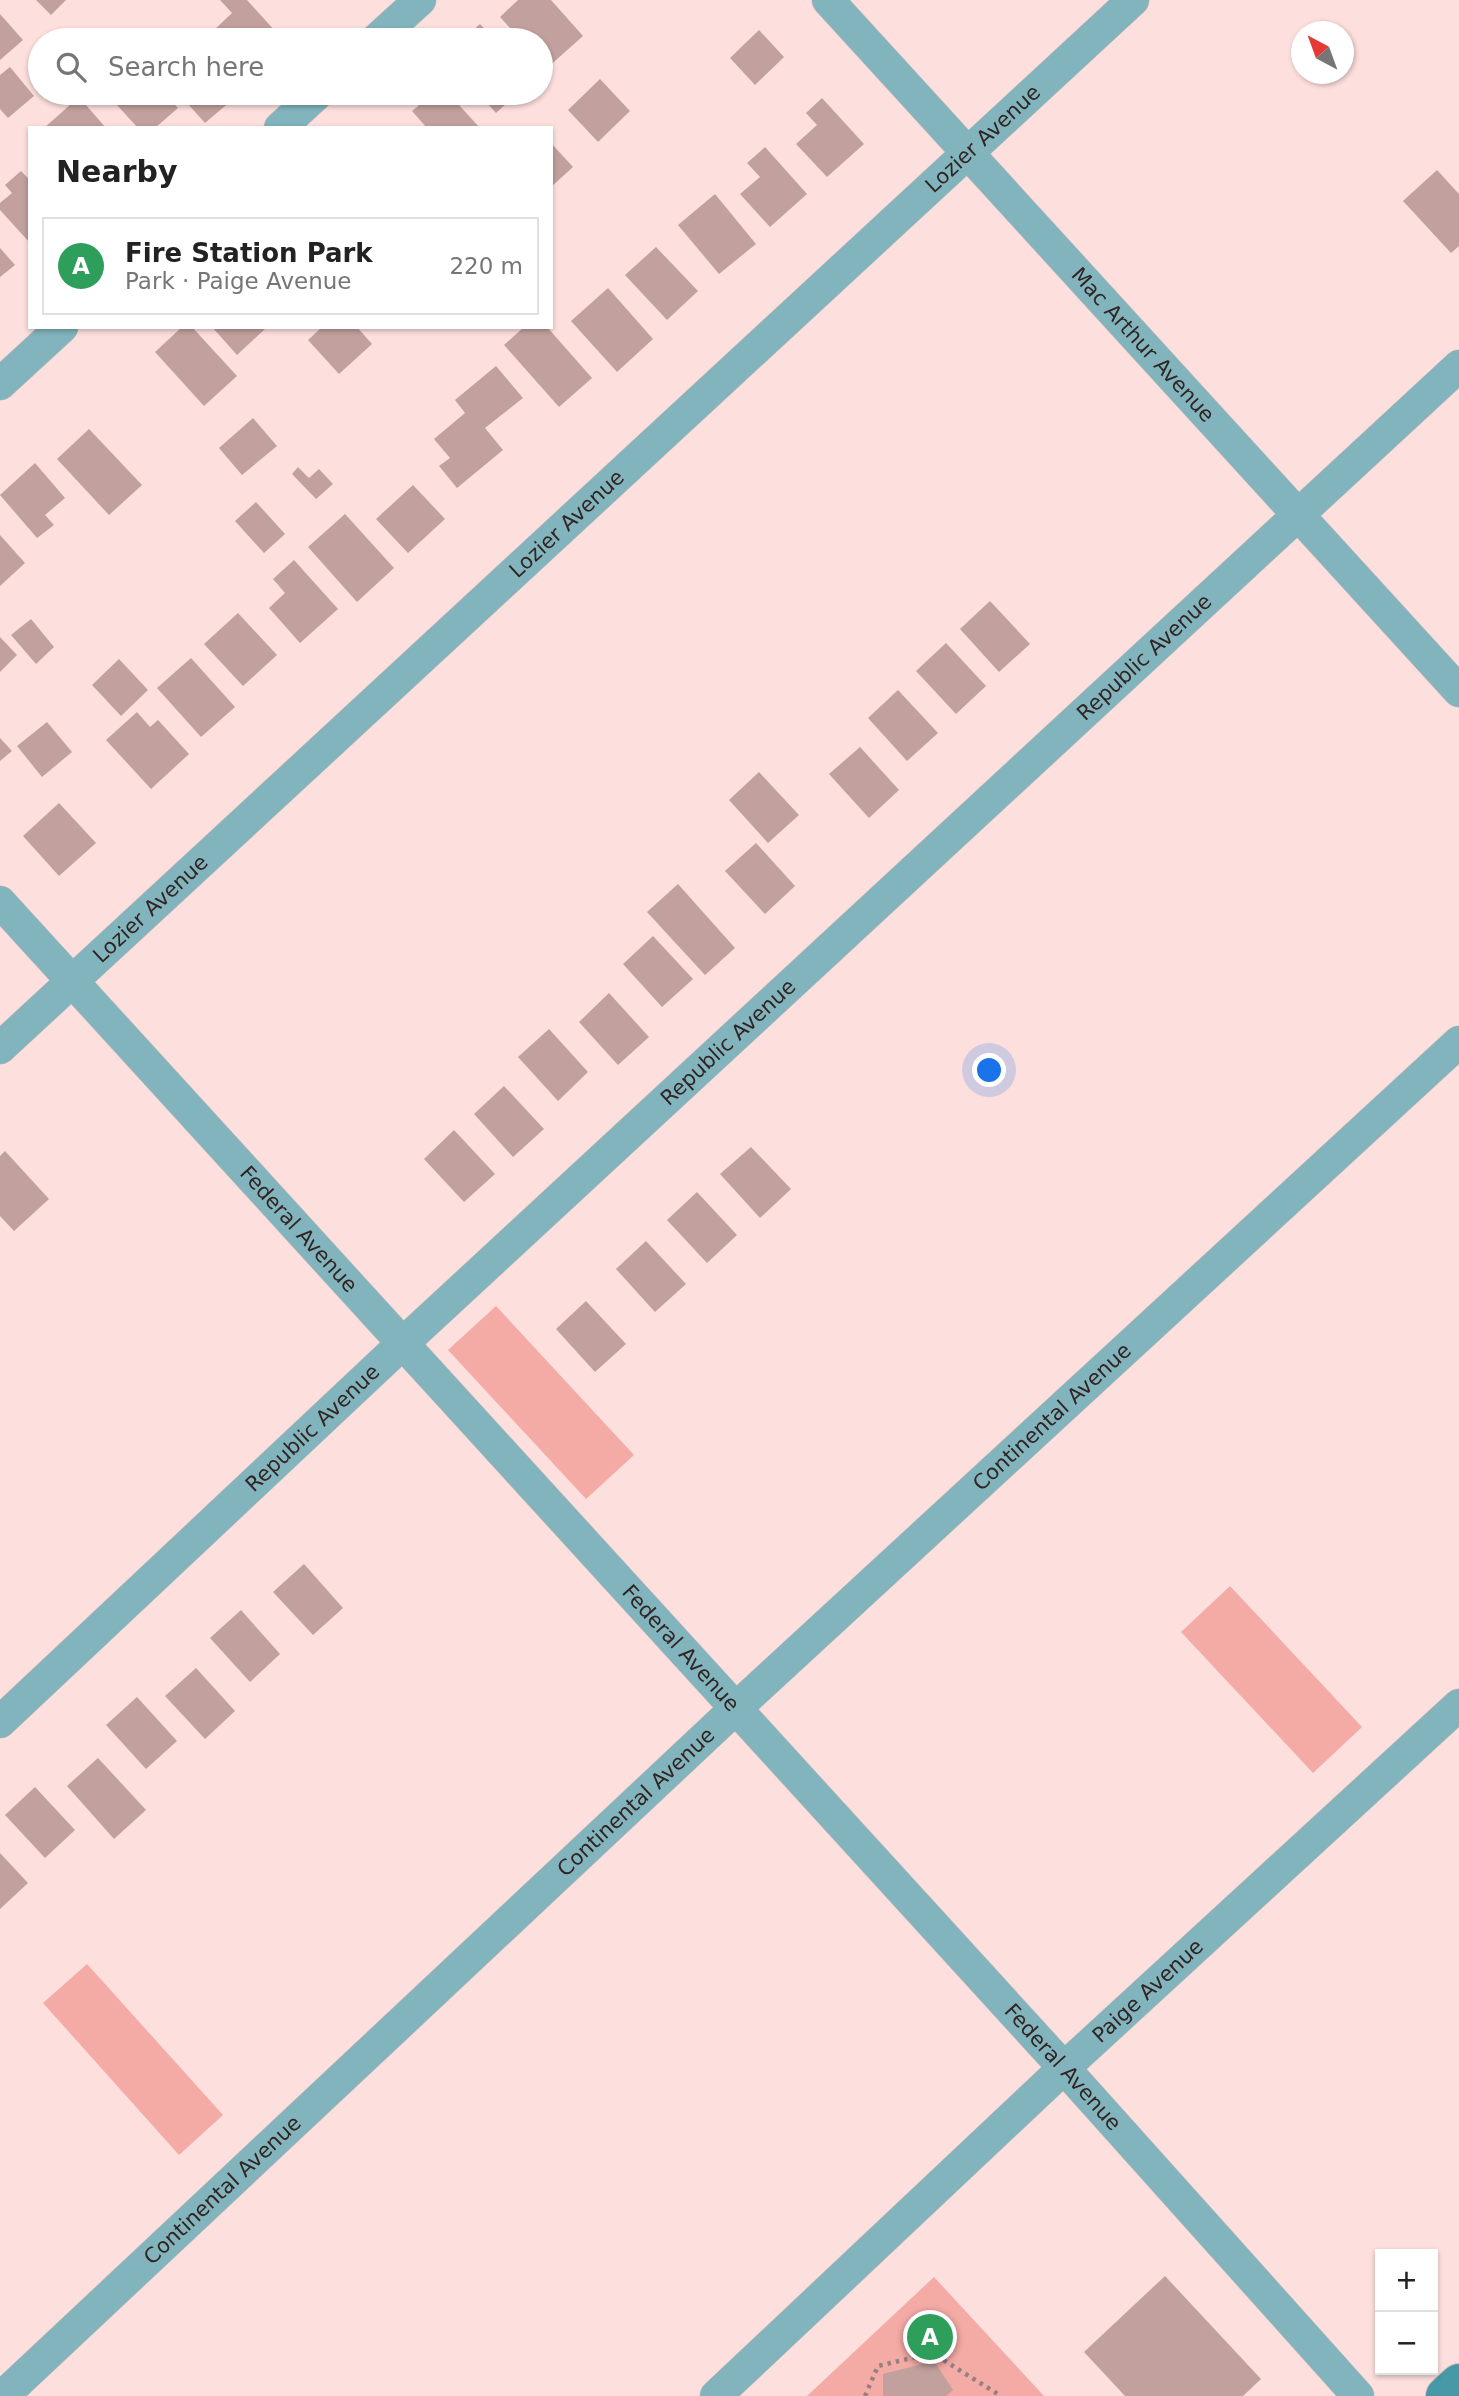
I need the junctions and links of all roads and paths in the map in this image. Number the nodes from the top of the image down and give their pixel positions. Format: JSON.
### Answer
{"nodes":[{"id":1,"x":420,"y":0,"type":"edge"},
{"id":2,"x":828,"y":0,"type":"edge"},
{"id":3,"x":1133,"y":0,"type":"edge"},
{"id":4,"x":389,"y":28,"type":"edge"},
{"id":5,"x":305,"y":105,"type":"edge"},
{"id":6,"x":282,"y":126,"type":"edge"},
{"id":7,"x":969,"y":152,"type":"junction"},
{"id":8,"x":60,"y":329,"type":"edge"},
{"id":9,"x":1459,"y":366,"type":"edge"},
{"id":10,"x":0,"y":384,"type":"edge"},
{"id":11,"x":1298,"y":516,"type":"junction"},
{"id":12,"x":1459,"y":691,"type":"edge"},
{"id":13,"x":0,"y":902,"type":"edge"},
{"id":14,"x":70,"y":982,"type":"junction"},
{"id":15,"x":1459,"y":1042,"type":"edge"},
{"id":16,"x":0,"y":1048,"type":"edge"},
{"id":17,"x":401,"y":1345,"type":"junction"},
{"id":18,"x":1459,"y":1705,"type":"edge"},
{"id":19,"x":735,"y":1709,"type":"junction"},
{"id":20,"x":0,"y":1722,"type":"edge"},
{"id":21,"x":1064,"y":2068,"type":"junction"},
{"id":22,"x":1459,"y":2383,"type":"edge"},
{"id":23,"x":3,"y":2396,"type":"edge"},
{"id":24,"x":716,"y":2396,"type":"edge"},
{"id":25,"x":865,"y":2396,"type":"edge"},
{"id":26,"x":1001,"y":2396,"type":"edge"},
{"id":27,"x":1358,"y":2396,"type":"edge"},
{"id":28,"x":1445,"y":2396,"type":"edge"}],
"edges":[{"from":1,"to":4,"type":"street"},
{"from":2,"to":7,"type":"street","name":"Mac Arthur Avenue"},
{"from":3,"to":7,"type":"street","name":"Lozier Avenue"},
{"from":5,"to":6,"type":"street"},
{"from":7,"to":11,"type":"street","name":"Mac Arthur Avenue"},
{"from":7,"to":14,"type":"street","name":"Lozier Avenue"},
{"from":8,"to":10,"type":"street"},
{"from":9,"to":11,"type":"street","name":"Republic Avenue"},
{"from":11,"to":12,"type":"street","name":"Mac Arthur Avenue"},
{"from":11,"to":17,"type":"street","name":"Republic Avenue"},
{"from":13,"to":14,"type":"street","name":"Federal Avenue"},
{"from":14,"to":16,"type":"street","name":"Lozier Avenue"},
{"from":14,"to":17,"type":"street","name":"Federal Avenue"},
{"from":15,"to":19,"type":"street","name":"Continental Avenue"},
{"from":17,"to":19,"type":"street","name":"Federal Avenue"},
{"from":17,"to":20,"type":"street","name":"Republic Avenue"},
{"from":18,"to":21,"type":"street","name":"Paige Avenue"},
{"from":19,"to":21,"type":"street","name":"Federal Avenue"},
{"from":19,"to":23,"type":"street","name":"Continental Avenue"},
{"from":21,"to":24,"type":"street","name":"Paige Avenue"},
{"from":21,"to":27,"type":"street","name":"Federal Avenue"},
{"from":22,"to":28,"type":"main road"},
{"from":25,"to":26,"type":"path"}]}
